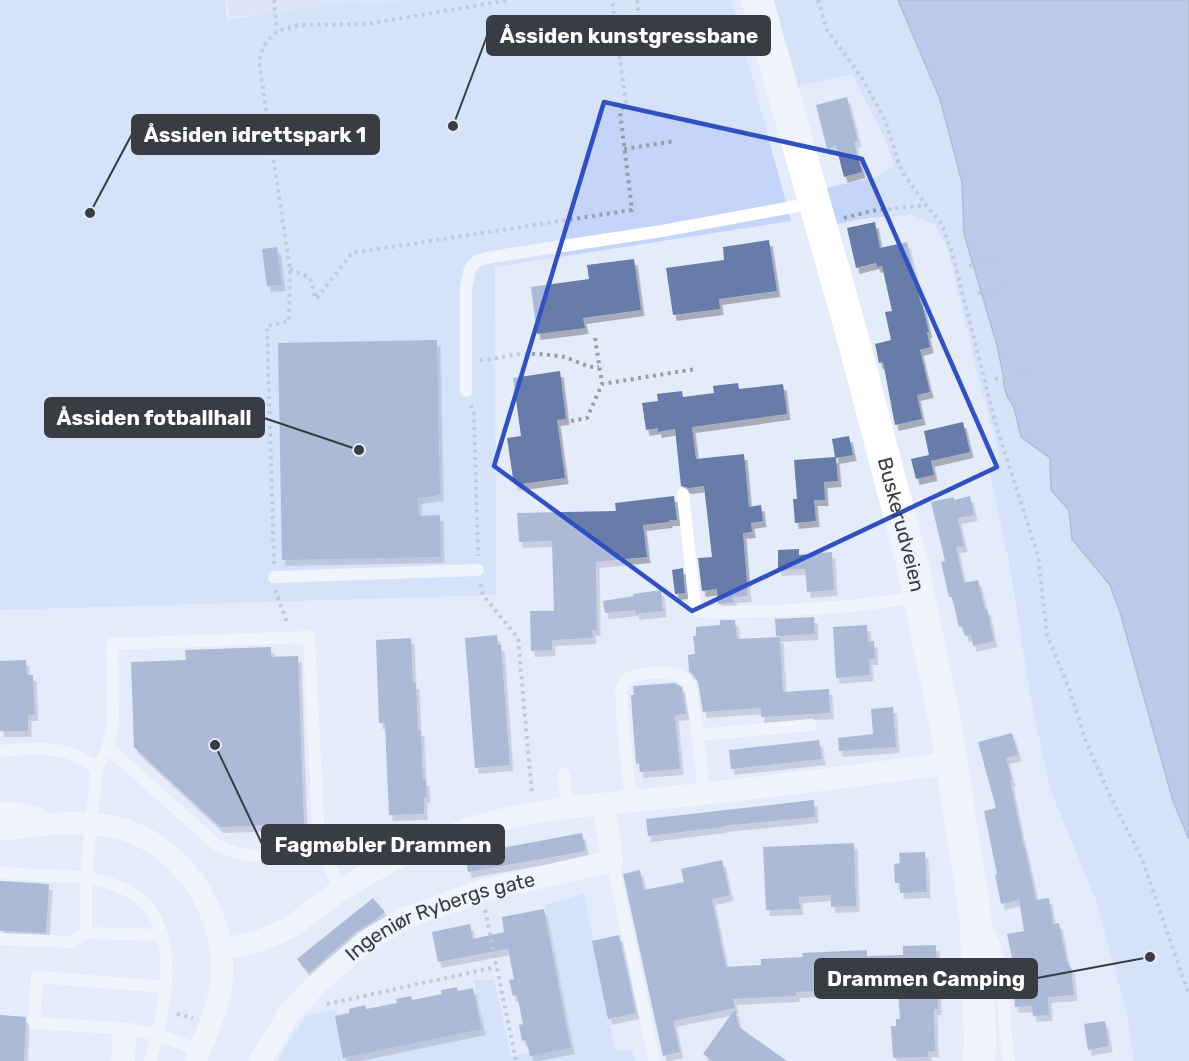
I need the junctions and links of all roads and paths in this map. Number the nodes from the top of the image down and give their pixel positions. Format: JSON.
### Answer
{"nodes":[{"id":1,"x":274,"y":0,"type":"edge"},
{"id":2,"x":510,"y":0,"type":"edge"},
{"id":3,"x":612,"y":0,"type":"edge"},
{"id":4,"x":637,"y":0,"type":"edge"},
{"id":5,"x":757,"y":0,"type":"edge"},
{"id":6,"x":818,"y":0,"type":"edge"},
{"id":7,"x":277,"y":31,"type":"junction"},
{"id":8,"x":642,"y":44,"type":"dead end"},
{"id":9,"x":675,"y":141,"type":"dead end"},
{"id":10,"x":624,"y":149,"type":"junction"},
{"id":11,"x":926,"y":205,"type":"junction"},
{"id":12,"x":818,"y":213,"type":"junction"},
{"id":13,"x":1005,"y":257,"type":"dead end"},
{"id":14,"x":969,"y":266,"type":"dead end"},
{"id":15,"x":290,"y":269,"type":"junction"},
{"id":16,"x":1014,"y":284,"type":"dead end"},
{"id":17,"x":978,"y":293,"type":"dead end"},
{"id":18,"x":595,"y":338,"type":"dead end"},
{"id":19,"x":466,"y":360,"type":"junction"},
{"id":20,"x":599,"y":367,"type":"junction"},
{"id":21,"x":696,"y":369,"type":"dead end"},
{"id":22,"x":1032,"y":370,"type":"dead end"},
{"id":23,"x":995,"y":379,"type":"dead end"},
{"id":24,"x":602,"y":384,"type":"junction"},
{"id":25,"x":466,"y":391,"type":"joint"},
{"id":26,"x":572,"y":421,"type":"dead end"},
{"id":27,"x":683,"y":494,"type":"dead end"},
{"id":28,"x":478,"y":570,"type":"junction"},
{"id":29,"x":274,"y":577,"type":"junction"},
{"id":30,"x":919,"y":597,"type":"junction"},
{"id":31,"x":293,"y":638,"type":"junction"},
{"id":32,"x":811,"y":725,"type":"dead end"},
{"id":33,"x":698,"y":735,"type":"junction"},
{"id":34,"x":108,"y":748,"type":"junction"},
{"id":35,"x":0,"y":750,"type":"edge"},
{"id":36,"x":952,"y":763,"type":"junction"},
{"id":37,"x":97,"y":768,"type":"junction"},
{"id":38,"x":564,"y":774,"type":"dead end"},
{"id":39,"x":704,"y":794,"type":"junction"},
{"id":40,"x":631,"y":802,"type":"junction"},
{"id":41,"x":604,"y":804,"type":"junction"},
{"id":42,"x":567,"y":807,"type":"junction"},
{"id":43,"x":0,"y":813,"type":"edge"},
{"id":44,"x":534,"y":813,"type":"junction"},
{"id":45,"x":55,"y":823,"type":"junction"},
{"id":46,"x":92,"y":824,"type":"junction"},
{"id":47,"x":0,"y":830,"type":"edge"},
{"id":48,"x":323,"y":848,"type":"junction"},
{"id":49,"x":612,"y":861,"type":"junction"},
{"id":50,"x":0,"y":873,"type":"edge"},
{"id":51,"x":86,"y":878,"type":"junction"},
{"id":52,"x":341,"y":890,"type":"junction"},
{"id":53,"x":481,"y":891,"type":"junction"},
{"id":54,"x":976,"y":924,"type":"junction"},
{"id":55,"x":86,"y":933,"type":"junction"},
{"id":56,"x":162,"y":934,"type":"junction"},
{"id":57,"x":0,"y":939,"type":"edge"},
{"id":58,"x":221,"y":949,"type":"junction"},
{"id":59,"x":496,"y":967,"type":"junction"},
{"id":60,"x":166,"y":987,"type":"junction"},
{"id":61,"x":1189,"y":995,"type":"edge"},
{"id":62,"x":162,"y":1010,"type":"junction"},
{"id":63,"x":290,"y":1012,"type":"junction"},
{"id":64,"x":211,"y":1022,"type":"junction"},
{"id":65,"x":124,"y":1029,"type":"junction"},
{"id":66,"x":158,"y":1035,"type":"junction"},
{"id":67,"x":198,"y":1055,"type":"edge"},
{"id":68,"x":654,"y":1058,"type":"dead end"},
{"id":69,"x":117,"y":1061,"type":"edge"},
{"id":70,"x":129,"y":1061,"type":"edge"},
{"id":71,"x":150,"y":1061,"type":"edge"},
{"id":72,"x":260,"y":1061,"type":"edge"},
{"id":73,"x":516,"y":1061,"type":"edge"},
{"id":74,"x":979,"y":1061,"type":"edge"},
{"id":75,"x":1009,"y":1061,"type":"edge"}],
"edges":[{"from":1,"to":7,"type":"path"},
{"from":2,"to":7,"type":"path"},
{"from":3,"to":10,"type":"path"},
{"from":4,"to":8,"type":"path"},
{"from":5,"to":12,"type":"main road","name":"Buskerudveien"},
{"from":6,"to":11,"type":"path"},
{"from":7,"to":15,"type":"path"},
{"from":9,"to":10,"type":"path"},
{"from":10,"to":15,"type":"path"},
{"from":11,"to":12,"type":"path"},
{"from":11,"to":61,"type":"path"},
{"from":12,"to":19,"type":"lane"},
{"from":12,"to":30,"type":"main road","name":"Buskerudveien"},
{"from":13,"to":14,"type":"path"},
{"from":15,"to":29,"type":"path"},
{"from":16,"to":17,"type":"path"},
{"from":18,"to":20,"type":"path"},
{"from":19,"to":20,"type":"path"},
{"from":19,"to":25,"type":"lane"},
{"from":20,"to":24,"type":"path"},
{"from":21,"to":24,"type":"path"},
{"from":22,"to":23,"type":"path"},
{"from":24,"to":26,"type":"path"},
{"from":25,"to":28,"type":"path"},
{"from":27,"to":30,"type":"lane"},
{"from":28,"to":29,"type":"lane"},
{"from":28,"to":44,"type":"path"},
{"from":29,"to":31,"type":"path"},
{"from":30,"to":36,"type":"main road","name":"Buskerudveien"},
{"from":31,"to":34,"type":"lane"},
{"from":31,"to":48,"type":"lane"},
{"from":32,"to":33,"type":"lane"},
{"from":33,"to":39,"type":"lane"},
{"from":33,"to":40,"type":"lane"},
{"from":34,"to":37,"type":"lane"},
{"from":34,"to":48,"type":"lane"},
{"from":35,"to":37,"type":"lane"},
{"from":36,"to":39,"type":"street"},
{"from":36,"to":54,"type":"main road","name":"Buskerudveien"},
{"from":37,"to":46,"type":"lane"},
{"from":38,"to":42,"type":"lane"},
{"from":39,"to":40,"type":"street"},
{"from":40,"to":41,"type":"street"},
{"from":41,"to":42,"type":"street"},
{"from":41,"to":49,"type":"street"},
{"from":42,"to":44,"type":"street"},
{"from":43,"to":45,"type":"street"},
{"from":44,"to":52,"type":"street"},
{"from":45,"to":46,"type":"street"},
{"from":45,"to":47,"type":"street"},
{"from":46,"to":51,"type":"lane"},
{"from":46,"to":58,"type":"street"},
{"from":48,"to":52,"type":"lane"},
{"from":49,"to":53,"type":"street","name":"Ingeniør Rybergs gate"},
{"from":49,"to":68,"type":"lane"},
{"from":50,"to":51,"type":"lane"},
{"from":51,"to":55,"type":"lane"},
{"from":51,"to":56,"type":"lane"},
{"from":52,"to":58,"type":"street"},
{"from":53,"to":59,"type":"path"},
{"from":53,"to":63,"type":"street","name":"Ingeniør Rybergs gate"},
{"from":54,"to":74,"type":"main road","name":"Buskerudveien"},
{"from":54,"to":75,"type":"lane"},
{"from":55,"to":56,"type":"lane"},
{"from":55,"to":57,"type":"lane"},
{"from":56,"to":60,"type":"lane"},
{"from":58,"to":64,"type":"street"},
{"from":59,"to":63,"type":"path"},
{"from":59,"to":73,"type":"path"},
{"from":60,"to":62,"type":"lane"},
{"from":60,"to":65,"type":"lane"},
{"from":62,"to":64,"type":"path"},
{"from":62,"to":66,"type":"lane"},
{"from":63,"to":72,"type":"street","name":"Ingeniør Rybergs gate"},
{"from":64,"to":67,"type":"street"},
{"from":65,"to":66,"type":"lane"},
{"from":65,"to":69,"type":"lane"},
{"from":65,"to":70,"type":"lane"},
{"from":66,"to":67,"type":"lane"},
{"from":66,"to":71,"type":"lane"}]}
